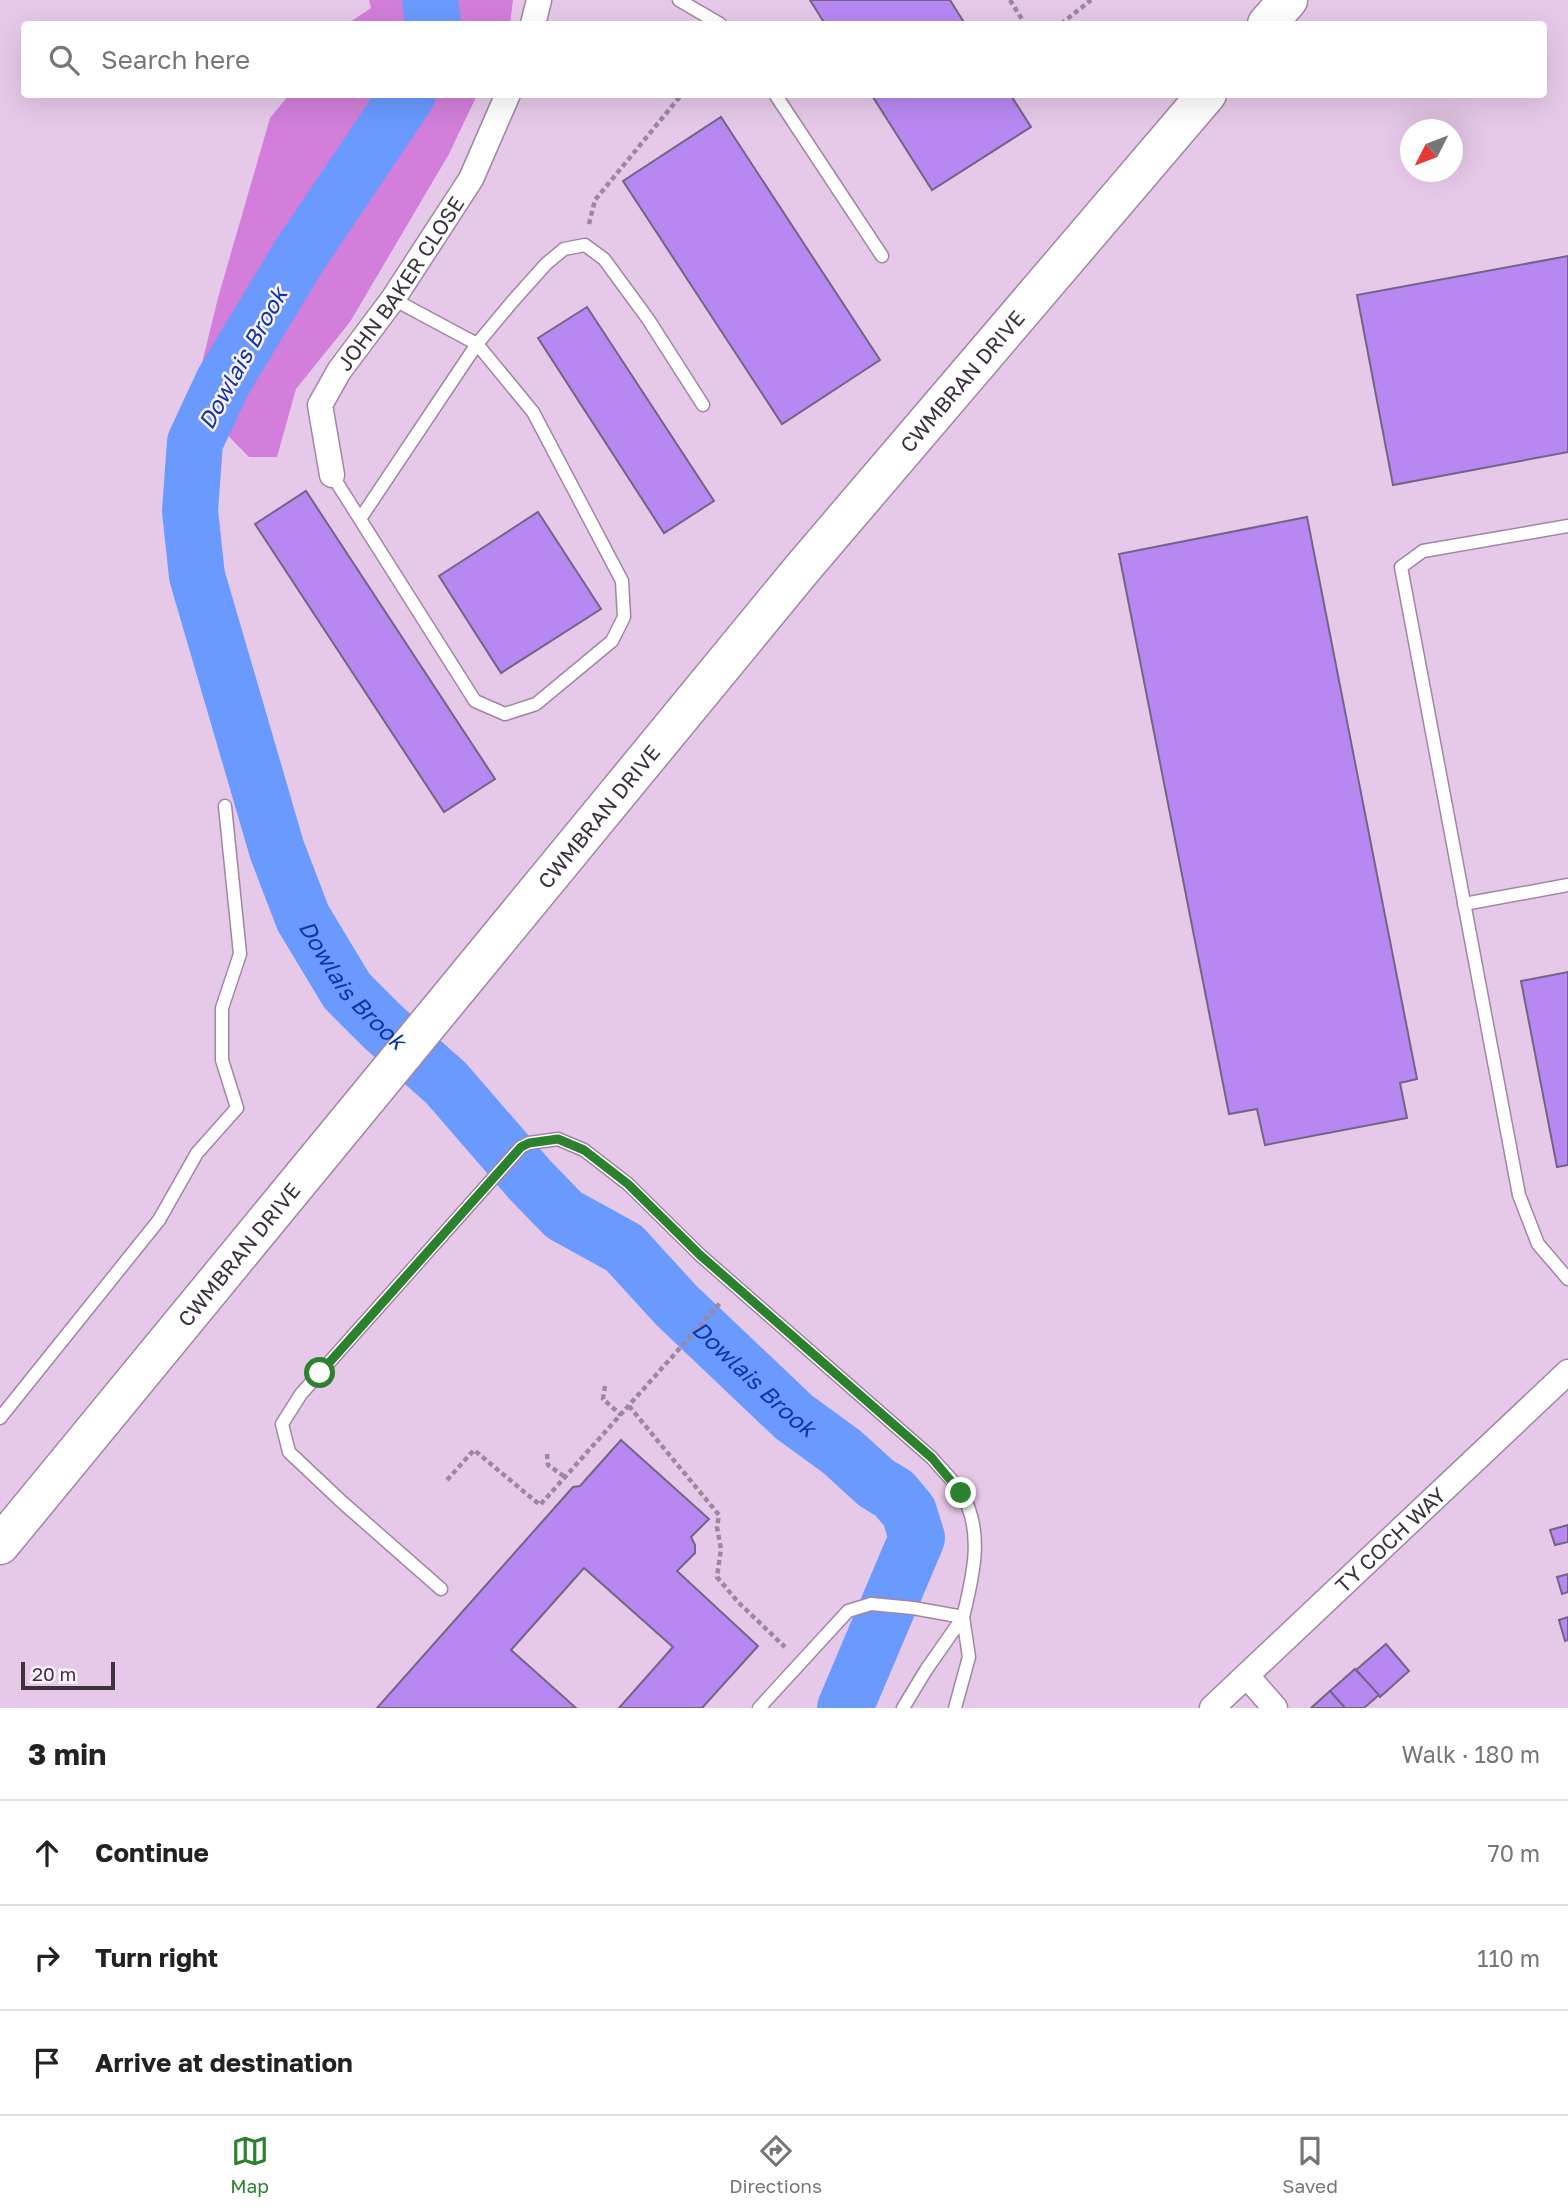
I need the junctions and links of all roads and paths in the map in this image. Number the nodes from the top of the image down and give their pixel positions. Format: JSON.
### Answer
{"nodes":[{"id":1,"x":539,"y":0,"type":"edge"},
{"id":2,"x":680,"y":0,"type":"edge"},
{"id":3,"x":1010,"y":0,"type":"edge"},
{"id":4,"x":1091,"y":0,"type":"edge"},
{"id":5,"x":1288,"y":0,"type":"edge"},
{"id":6,"x":534,"y":21,"type":"edge"},
{"id":7,"x":715,"y":21,"type":"edge"},
{"id":8,"x":1022,"y":21,"type":"edge"},
{"id":9,"x":1066,"y":21,"type":"edge"},
{"id":10,"x":1270,"y":21,"type":"edge"},
{"id":11,"x":506,"y":98,"type":"edge"},
{"id":12,"x":679,"y":98,"type":"edge"},
{"id":13,"x":778,"y":98,"type":"edge"},
{"id":14,"x":1204,"y":98,"type":"edge"},
{"id":15,"x":584,"y":245,"type":"junction"},
{"id":16,"x":882,"y":256,"type":"dead end"},
{"id":17,"x":393,"y":299,"type":"junction"},
{"id":18,"x":477,"y":344,"type":"junction"},
{"id":19,"x":703,"y":405,"type":"dead end"},
{"id":20,"x":332,"y":475,"type":"joint"},
{"id":21,"x":360,"y":519,"type":"junction"},
{"id":22,"x":1568,"y":526,"type":"edge"},
{"id":23,"x":225,"y":806,"type":"dead end"},
{"id":24,"x":1568,"y":885,"type":"edge"},
{"id":25,"x":1464,"y":904,"type":"junction"},
{"id":26,"x":1568,"y":1279,"type":"edge"},
{"id":27,"x":735,"y":1286,"type":"junction"},
{"id":28,"x":1568,"y":1372,"type":"edge"},
{"id":29,"x":605,"y":1386,"type":"dead end"},
{"id":30,"x":629,"y":1406,"type":"junction"},
{"id":31,"x":621,"y":1415,"type":"junction"},
{"id":32,"x":0,"y":1418,"type":"edge"},
{"id":33,"x":547,"y":1454,"type":"dead end"},
{"id":34,"x":565,"y":1477,"type":"junction"},
{"id":35,"x":447,"y":1480,"type":"dead end"},
{"id":36,"x":0,"y":1545,"type":"edge"},
{"id":37,"x":441,"y":1589,"type":"dead end"},
{"id":38,"x":962,"y":1617,"type":"junction"},
{"id":39,"x":800,"y":1662,"type":"junction"},
{"id":40,"x":1247,"y":1675,"type":"junction"},
{"id":41,"x":759,"y":1708,"type":"edge"},
{"id":42,"x":903,"y":1708,"type":"edge"},
{"id":43,"x":955,"y":1708,"type":"edge"},
{"id":44,"x":1212,"y":1708,"type":"edge"},
{"id":45,"x":1275,"y":1708,"type":"edge"}],
"edges":[{"from":1,"to":6,"type":"street"},
{"from":2,"to":7,"type":"lane"},
{"from":3,"to":8,"type":"path"},
{"from":4,"to":9,"type":"path"},
{"from":5,"to":10,"type":"main road"},
{"from":11,"to":17,"type":"street","name":"JOHN BAKER CLOSE"},
{"from":12,"to":15,"type":"path"},
{"from":13,"to":16,"type":"lane"},
{"from":14,"to":36,"type":"main road","name":"CWMBRAN DRIVE"},
{"from":15,"to":18,"type":"lane"},
{"from":15,"to":19,"type":"lane"},
{"from":17,"to":18,"type":"lane"},
{"from":17,"to":20,"type":"street","name":"JOHN BAKER CLOSE"},
{"from":18,"to":21,"type":"lane"},
{"from":18,"to":21,"type":"lane"},
{"from":20,"to":21,"type":"lane"},
{"from":22,"to":25,"type":"lane"},
{"from":23,"to":32,"type":"lane"},
{"from":24,"to":25,"type":"lane"},
{"from":25,"to":26,"type":"lane"},
{"from":27,"to":30,"type":"path"},
{"from":27,"to":37,"type":"lane"},
{"from":27,"to":38,"type":"lane"},
{"from":28,"to":40,"type":"street","name":"TY COCH WAY"},
{"from":29,"to":31,"type":"path"},
{"from":30,"to":31,"type":"path"},
{"from":30,"to":39,"type":"path"},
{"from":31,"to":34,"type":"path"},
{"from":33,"to":34,"type":"path"},
{"from":34,"to":35,"type":"path"},
{"from":38,"to":39,"type":"lane"},
{"from":38,"to":42,"type":"lane"},
{"from":38,"to":43,"type":"lane"},
{"from":39,"to":41,"type":"lane"},
{"from":40,"to":44,"type":"street","name":"TY COCH WAY"},
{"from":40,"to":45,"type":"street"}]}
